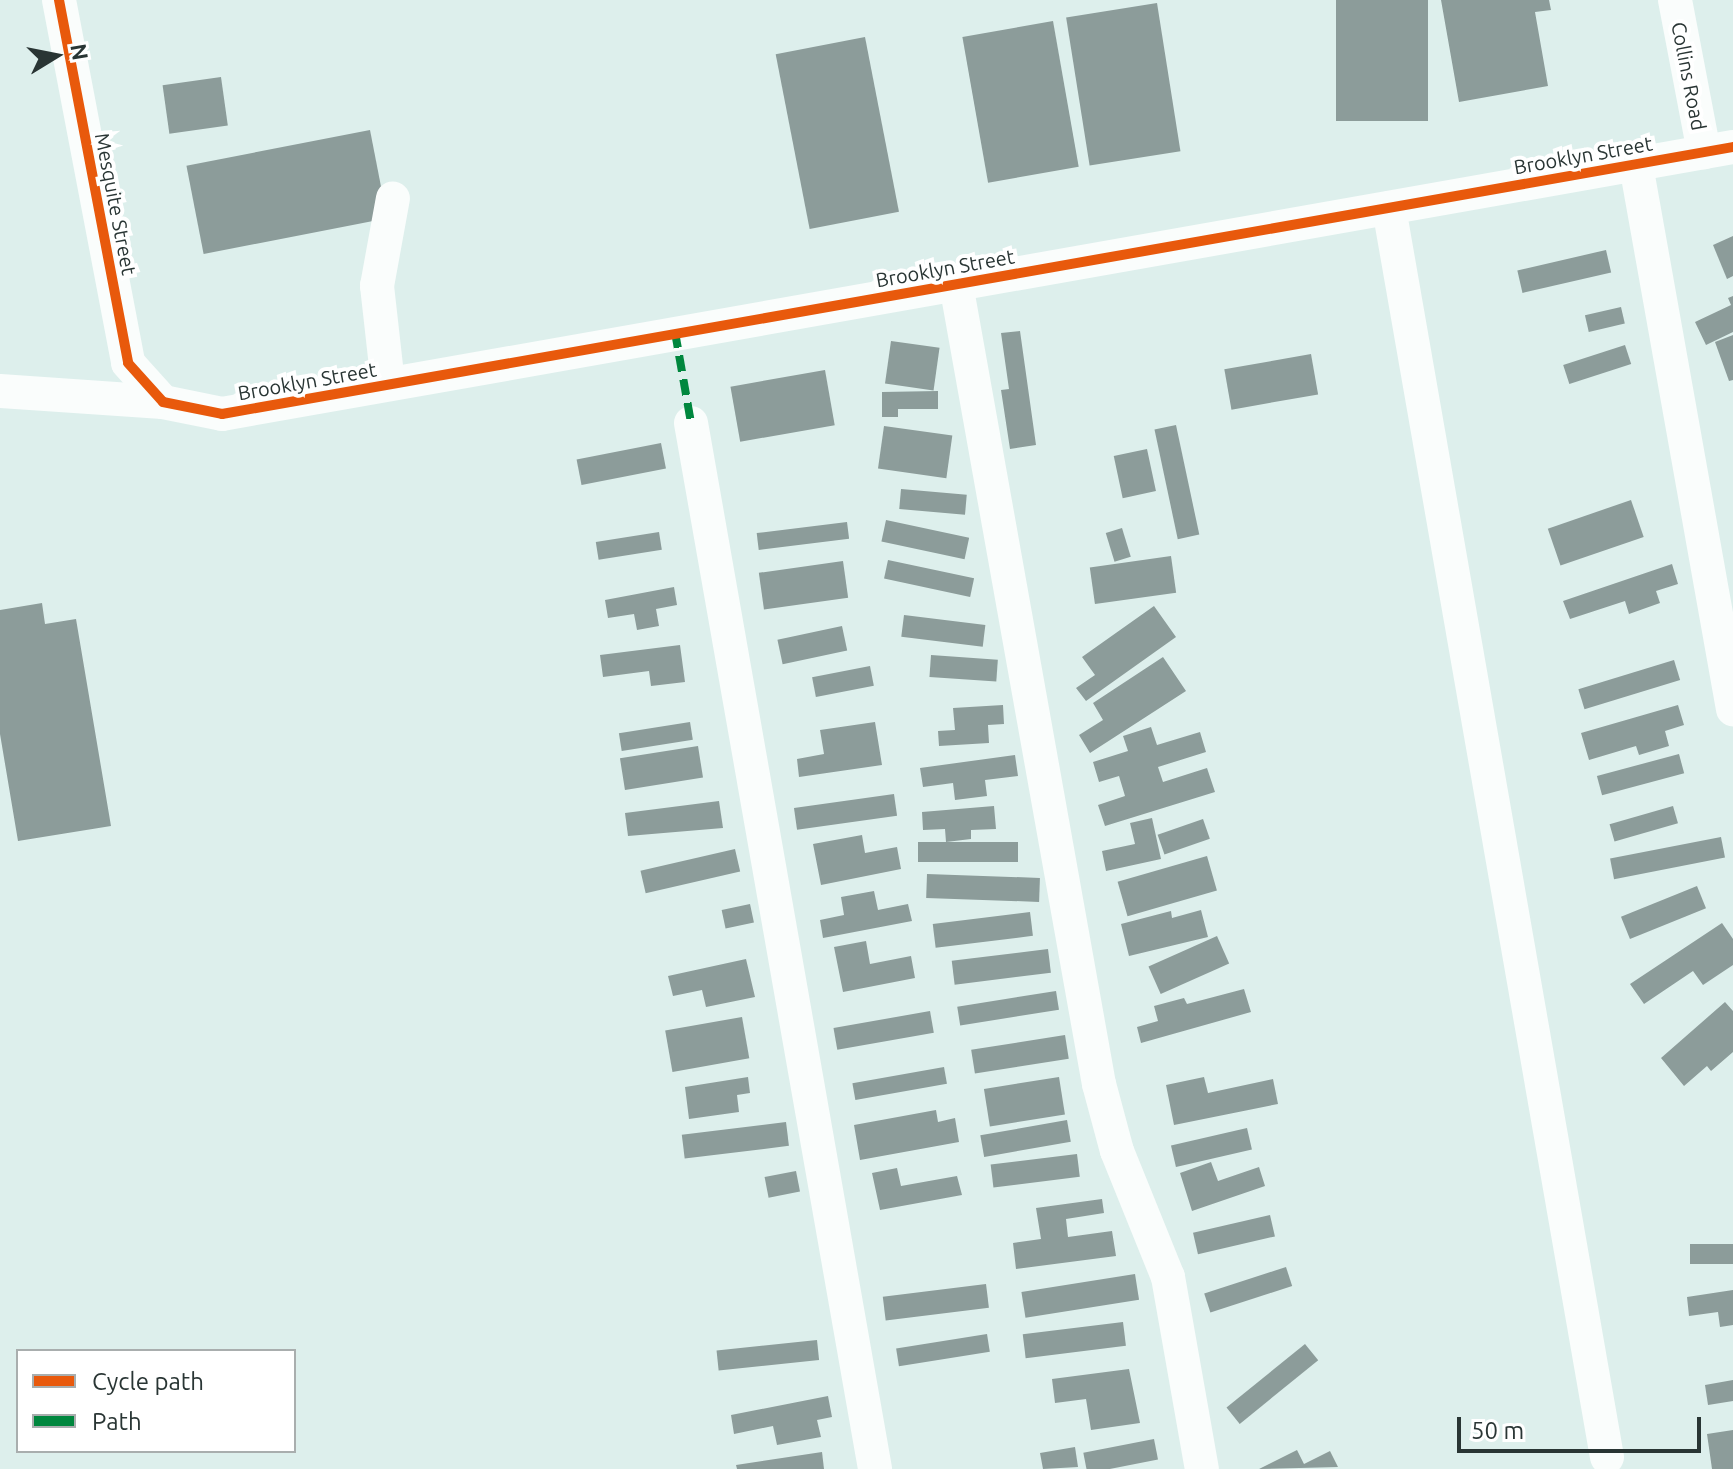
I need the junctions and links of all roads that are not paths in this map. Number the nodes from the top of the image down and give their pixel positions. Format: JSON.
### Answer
{"nodes":[{"id":1,"x":59,"y":0,"type":"edge"},
{"id":2,"x":1675,"y":0,"type":"edge"},
{"id":3,"x":1718,"y":149,"type":"edge"},
{"id":4,"x":1636,"y":165,"type":"junction"},
{"id":5,"x":393,"y":198,"type":"dead end"},
{"id":6,"x":1389,"y":208,"type":"junction"},
{"id":7,"x":956,"y":284,"type":"junction"},
{"id":8,"x":388,"y":384,"type":"junction"},
{"id":9,"x":0,"y":391,"type":"edge"},
{"id":10,"x":163,"y":402,"type":"junction"},
{"id":11,"x":691,"y":423,"type":"dead end"},
{"id":12,"x":1733,"y":709,"type":"edge"},
{"id":13,"x":1607,"y":1457,"type":"dead end"},
{"id":14,"x":875,"y":1469,"type":"edge"},
{"id":15,"x":1202,"y":1469,"type":"edge"}],
"edges":[{"from":1,"to":10,"type":"street","name":"Mesquite Street"},
{"from":2,"to":3,"type":"street","name":"Collins Road"},
{"from":3,"to":4,"type":"street","name":"Brooklyn Street"},
{"from":4,"to":6,"type":"street","name":"Brooklyn Street"},
{"from":4,"to":12,"type":"street"},
{"from":5,"to":8,"type":"street"},
{"from":6,"to":7,"type":"street","name":"Brooklyn Street"},
{"from":6,"to":13,"type":"street"},
{"from":7,"to":8,"type":"street","name":"Brooklyn Street"},
{"from":7,"to":15,"type":"street"},
{"from":8,"to":10,"type":"street","name":"Brooklyn Street"},
{"from":9,"to":10,"type":"street","name":"Brooklyn Street"},
{"from":11,"to":14,"type":"street"}]}
